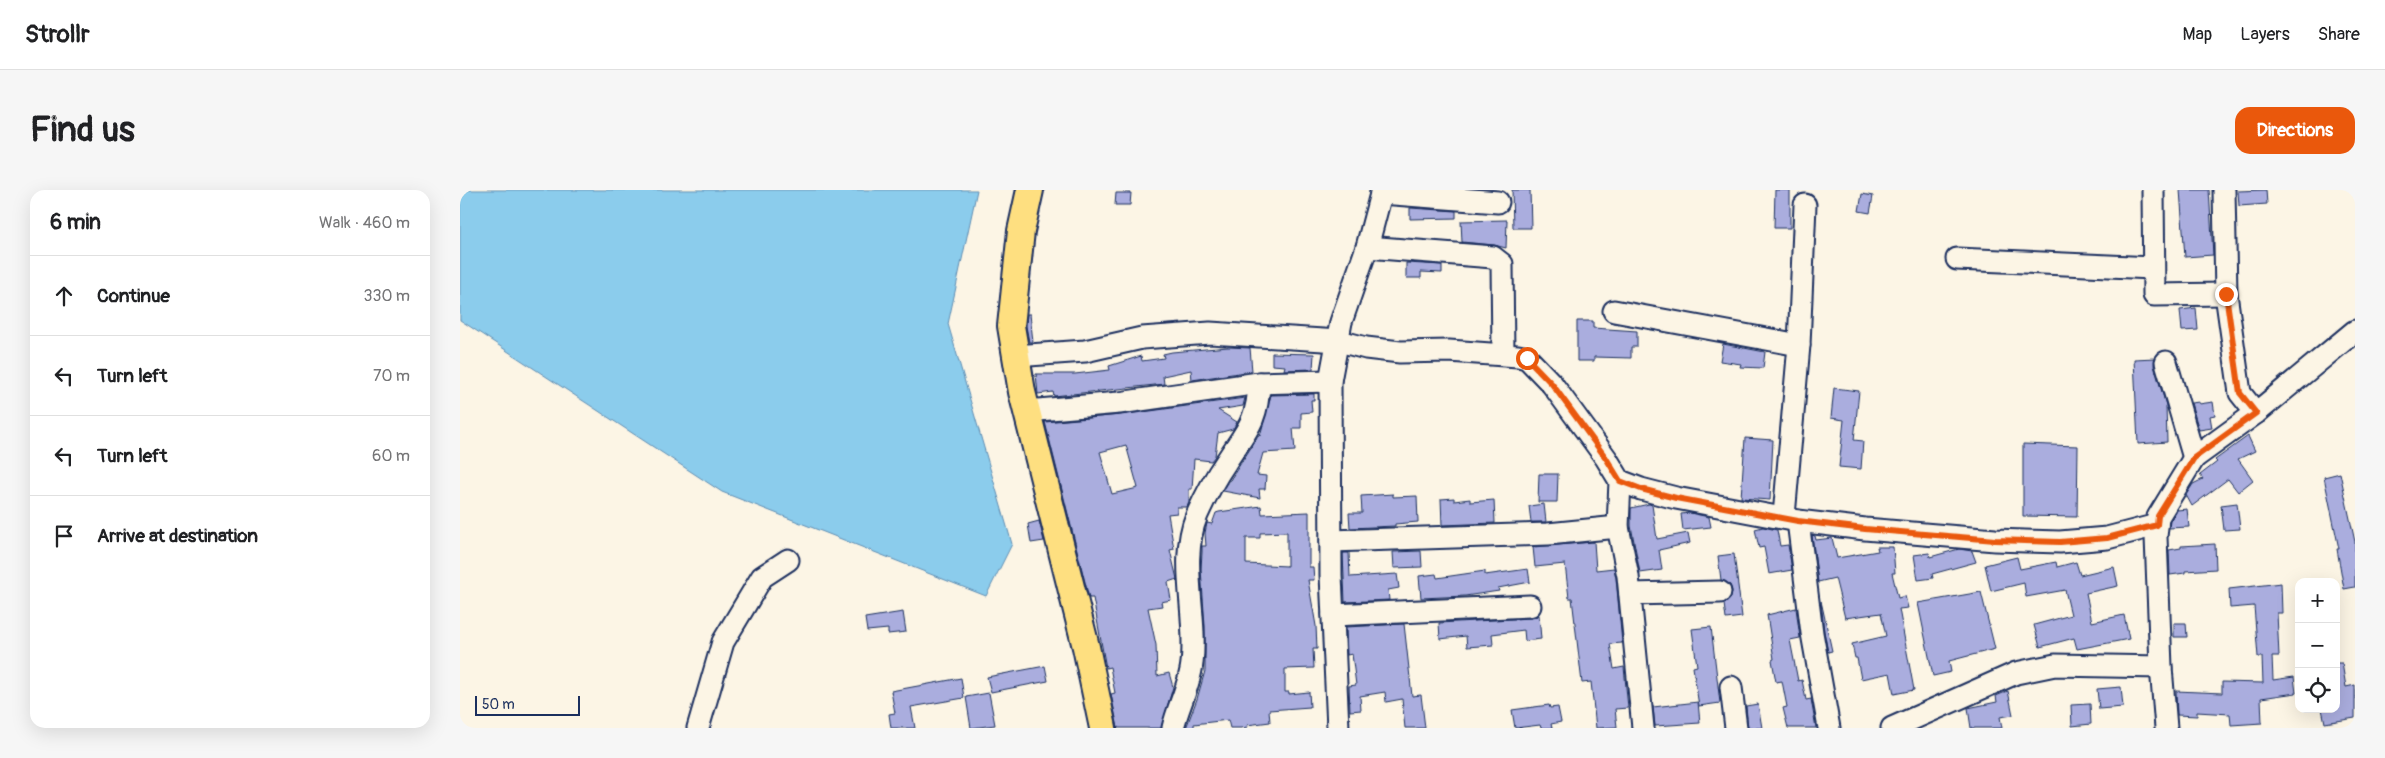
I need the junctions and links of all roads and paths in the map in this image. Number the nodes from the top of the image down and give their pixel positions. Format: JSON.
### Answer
{"nodes":[{"id":1,"x":1030,"y":190,"type":"edge"},
{"id":2,"x":2152,"y":190,"type":"edge"},
{"id":3,"x":2224,"y":190,"type":"edge"},
{"id":4,"x":1382,"y":191,"type":"edge"},
{"id":5,"x":1498,"y":202,"type":"dead end"},
{"id":6,"x":1805,"y":205,"type":"dead end"},
{"id":7,"x":1367,"y":247,"type":"junction"},
{"id":8,"x":1957,"y":259,"type":"dead end"},
{"id":9,"x":2153,"y":268,"type":"junction"},
{"id":10,"x":2226,"y":294,"type":"junction"},
{"id":11,"x":1614,"y":311,"type":"dead end"},
{"id":12,"x":2355,"y":332,"type":"edge"},
{"id":13,"x":1339,"y":340,"type":"junction"},
{"id":14,"x":1799,"y":345,"type":"junction"},
{"id":15,"x":1503,"y":354,"type":"junction"},
{"id":16,"x":1015,"y":356,"type":"junction"},
{"id":17,"x":2166,"y":362,"type":"dead end"},
{"id":18,"x":1330,"y":381,"type":"junction"},
{"id":19,"x":1259,"y":383,"type":"junction"},
{"id":20,"x":1027,"y":411,"type":"junction"},
{"id":21,"x":2256,"y":413,"type":"junction"},
{"id":22,"x":2194,"y":458,"type":"junction"},
{"id":23,"x":1620,"y":481,"type":"junction"},
{"id":24,"x":1791,"y":519,"type":"junction"},
{"id":25,"x":2157,"y":525,"type":"junction"},
{"id":26,"x":1618,"y":527,"type":"junction"},
{"id":27,"x":1331,"y":541,"type":"junction"},
{"id":28,"x":788,"y":560,"type":"dead end"},
{"id":29,"x":1720,"y":592,"type":"dead end"},
{"id":30,"x":1630,"y":594,"type":"junction"},
{"id":31,"x":1530,"y":606,"type":"dead end"},
{"id":32,"x":1333,"y":615,"type":"junction"},
{"id":33,"x":2161,"y":667,"type":"junction"},
{"id":34,"x":1731,"y":688,"type":"dead end"},
{"id":35,"x":698,"y":728,"type":"edge"},
{"id":36,"x":1103,"y":728,"type":"edge"},
{"id":37,"x":1173,"y":728,"type":"edge"},
{"id":38,"x":1338,"y":728,"type":"edge"},
{"id":39,"x":1643,"y":728,"type":"edge"},
{"id":40,"x":1736,"y":728,"type":"edge"},
{"id":41,"x":1829,"y":728,"type":"edge"},
{"id":42,"x":1892,"y":728,"type":"edge"},
{"id":43,"x":2166,"y":728,"type":"edge"}],
"edges":[{"from":1,"to":16,"type":"main road"},
{"from":2,"to":9,"type":"street"},
{"from":3,"to":10,"type":"street"},
{"from":4,"to":5,"type":"street"},
{"from":4,"to":7,"type":"street"},
{"from":6,"to":14,"type":"street"},
{"from":7,"to":13,"type":"street"},
{"from":7,"to":15,"type":"street"},
{"from":8,"to":9,"type":"street"},
{"from":9,"to":10,"type":"street"},
{"from":10,"to":21,"type":"street"},
{"from":11,"to":14,"type":"street"},
{"from":12,"to":21,"type":"street"},
{"from":13,"to":15,"type":"street"},
{"from":13,"to":16,"type":"street"},
{"from":13,"to":18,"type":"street"},
{"from":14,"to":24,"type":"street"},
{"from":15,"to":23,"type":"street"},
{"from":16,"to":20,"type":"main road"},
{"from":17,"to":22,"type":"street"},
{"from":18,"to":19,"type":"street"},
{"from":18,"to":27,"type":"street"},
{"from":19,"to":20,"type":"street"},
{"from":19,"to":37,"type":"street"},
{"from":20,"to":36,"type":"main road"},
{"from":21,"to":22,"type":"street"},
{"from":22,"to":25,"type":"street"},
{"from":23,"to":24,"type":"street"},
{"from":23,"to":26,"type":"street"},
{"from":24,"to":25,"type":"street"},
{"from":24,"to":41,"type":"street"},
{"from":25,"to":33,"type":"street"},
{"from":26,"to":27,"type":"street"},
{"from":26,"to":30,"type":"street"},
{"from":27,"to":32,"type":"street"},
{"from":28,"to":35,"type":"street"},
{"from":29,"to":30,"type":"street"},
{"from":30,"to":39,"type":"street"},
{"from":31,"to":32,"type":"street"},
{"from":32,"to":38,"type":"street"},
{"from":33,"to":42,"type":"street"},
{"from":33,"to":43,"type":"street"},
{"from":34,"to":40,"type":"street"}]}
